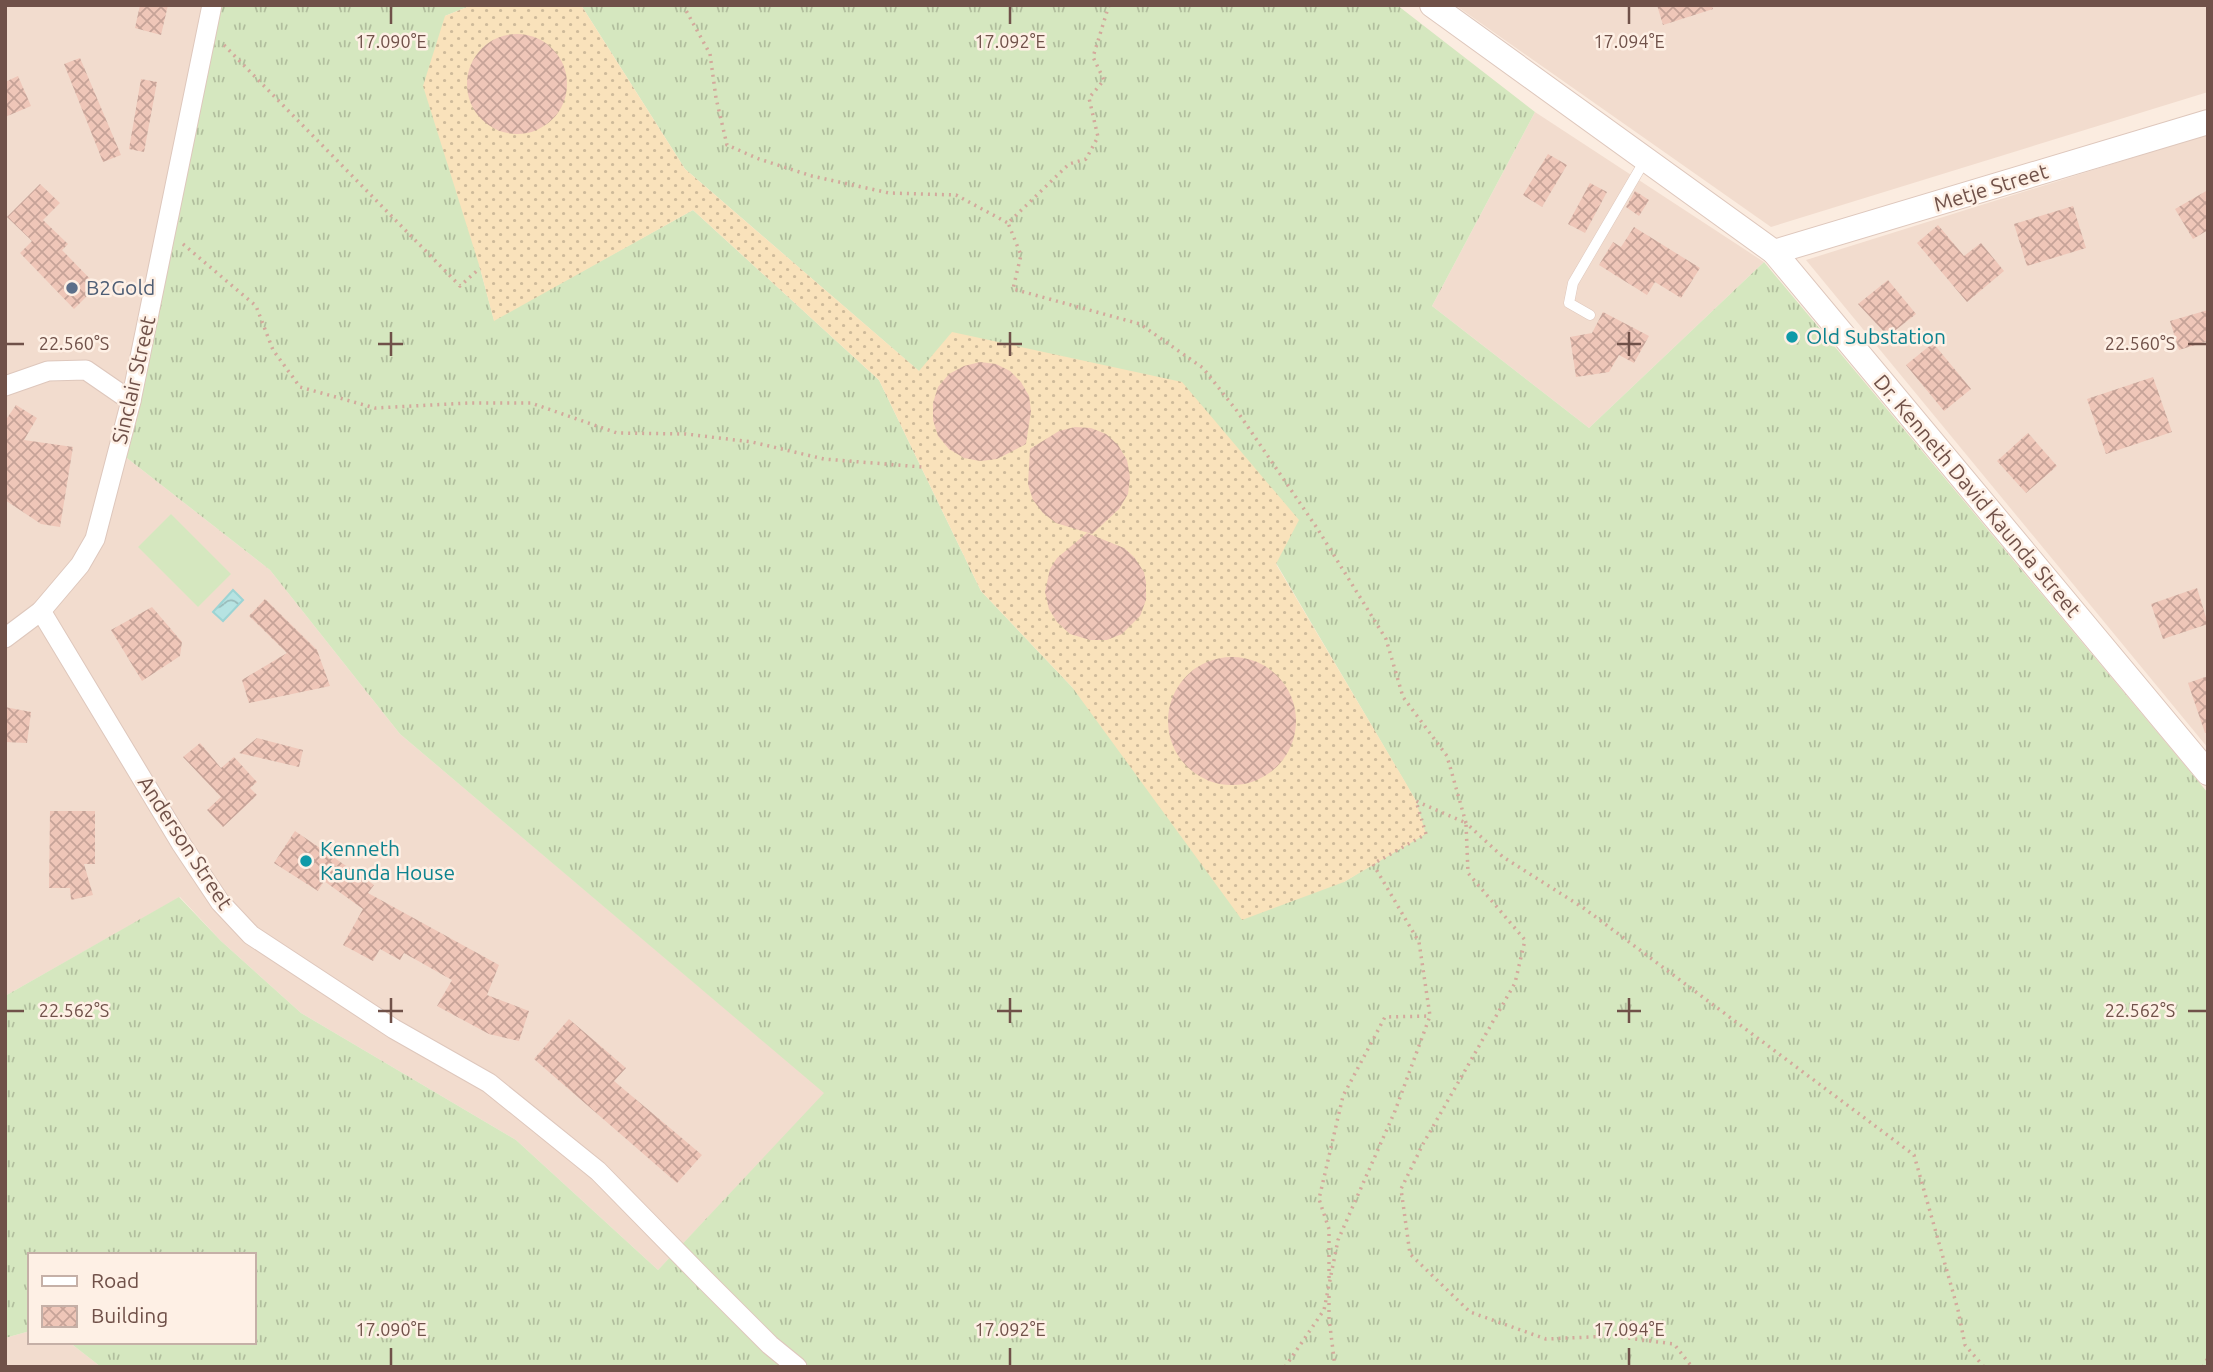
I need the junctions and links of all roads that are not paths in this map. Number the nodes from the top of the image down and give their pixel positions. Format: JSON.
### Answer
{"nodes":[{"id":1,"x":212,"y":5,"type":"edge"},
{"id":2,"x":1432,"y":5,"type":"edge"},
{"id":3,"x":2208,"y":122,"type":"edge"},
{"id":4,"x":1645,"y":160,"type":"junction"},
{"id":5,"x":1774,"y":252,"type":"junction"},
{"id":6,"x":1590,"y":315,"type":"dead end"},
{"id":7,"x":5,"y":386,"type":"edge"},
{"id":8,"x":131,"y":401,"type":"junction"},
{"id":9,"x":41,"y":611,"type":"junction"},
{"id":10,"x":5,"y":638,"type":"edge"},
{"id":11,"x":2208,"y":773,"type":"edge"},
{"id":12,"x":797,"y":1367,"type":"edge"}],
"edges":[{"from":1,"to":8,"type":"street","name":"Sinclair Street"},
{"from":2,"to":4,"type":"street","name":"Dr. Kenneth David Kaunda Street"},
{"from":3,"to":5,"type":"street","name":"Metje Street"},
{"from":4,"to":5,"type":"street","name":"Dr. Kenneth David Kaunda Street"},
{"from":4,"to":6,"type":"lane"},
{"from":5,"to":11,"type":"street","name":"Dr. Kenneth David Kaunda Street"},
{"from":7,"to":8,"type":"street"},
{"from":8,"to":9,"type":"street","name":"Sinclair Street"},
{"from":9,"to":10,"type":"street","name":"Sinclair Street"},
{"from":9,"to":12,"type":"street","name":"Anderson Street"}]}
